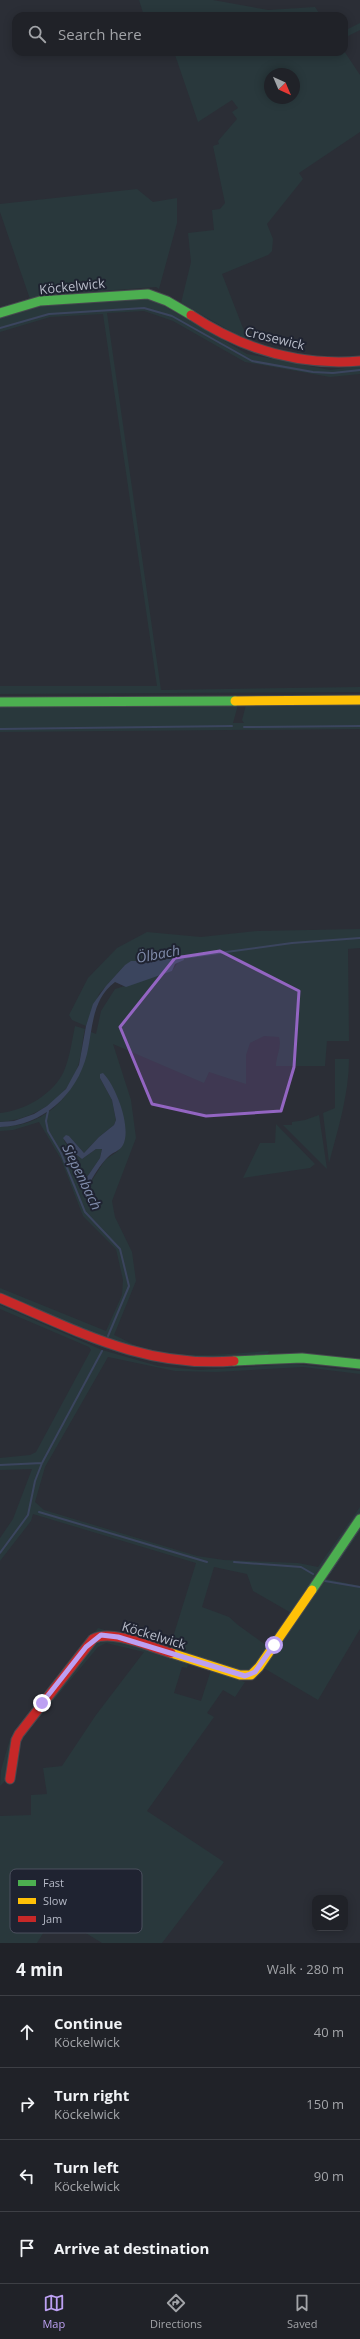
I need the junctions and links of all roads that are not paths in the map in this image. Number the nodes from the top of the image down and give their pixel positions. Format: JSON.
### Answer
{"nodes":[{"id":1,"x":148,"y":294,"type":"joint"},
{"id":2,"x":0,"y":313,"type":"edge"},
{"id":3,"x":360,"y":361,"type":"edge"},
{"id":4,"x":360,"y":700,"type":"edge"},
{"id":5,"x":0,"y":702,"type":"edge"},
{"id":6,"x":0,"y":1298,"type":"edge"},
{"id":7,"x":360,"y":1364,"type":"edge"},
{"id":8,"x":360,"y":1519,"type":"edge"},
{"id":9,"x":10,"y":1779,"type":"dead end"}],
"edges":[{"from":1,"to":2,"type":"street","name":"Köckelwick"},
{"from":1,"to":3,"type":"street","name":"Crosewick"},
{"from":4,"to":5,"type":"street"},
{"from":6,"to":7,"type":"street"},
{"from":8,"to":9,"type":"street","name":"Köckelwick"}]}
